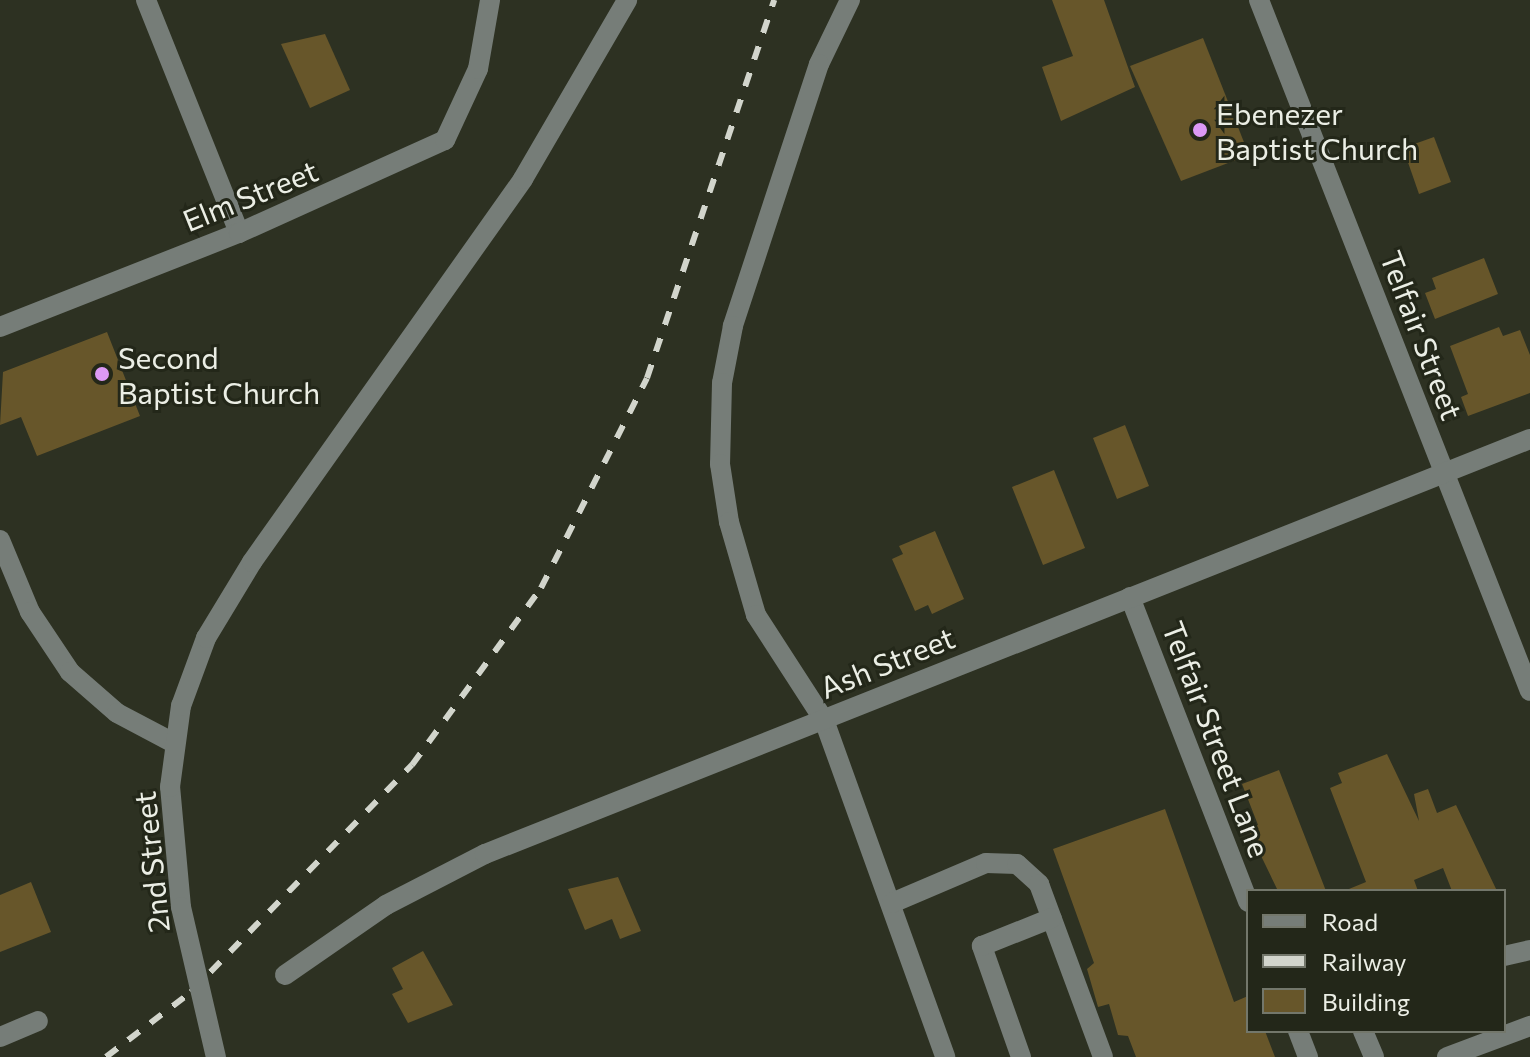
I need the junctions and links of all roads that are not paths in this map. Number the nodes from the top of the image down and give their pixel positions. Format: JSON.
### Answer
{"nodes":[{"id":1,"x":146,"y":0,"type":"edge"},
{"id":2,"x":490,"y":0,"type":"edge"},
{"id":3,"x":627,"y":0,"type":"edge"},
{"id":4,"x":850,"y":0,"type":"edge"},
{"id":5,"x":1259,"y":0,"type":"edge"},
{"id":6,"x":239,"y":233,"type":"junction"},
{"id":7,"x":0,"y":327,"type":"edge"},
{"id":8,"x":1530,"y":439,"type":"edge"},
{"id":9,"x":1442,"y":471,"type":"junction"},
{"id":10,"x":0,"y":540,"type":"edge"},
{"id":11,"x":1130,"y":597,"type":"junction"},
{"id":12,"x":1530,"y":691,"type":"edge"},
{"id":13,"x":824,"y":720,"type":"junction"},
{"id":14,"x":174,"y":743,"type":"junction"},
{"id":15,"x":1246,"y":897,"type":"edge"},
{"id":16,"x":892,"y":903,"type":"junction"},
{"id":17,"x":1052,"y":918,"type":"junction"},
{"id":18,"x":1530,"y":950,"type":"edge"},
{"id":19,"x":1506,"y":956,"type":"edge"},
{"id":20,"x":285,"y":975,"type":"dead end"},
{"id":21,"x":38,"y":1021,"type":"dead end"},
{"id":22,"x":1530,"y":1026,"type":"edge"},
{"id":23,"x":1299,"y":1033,"type":"edge"},
{"id":24,"x":1364,"y":1033,"type":"edge"},
{"id":25,"x":0,"y":1037,"type":"edge"},
{"id":26,"x":216,"y":1057,"type":"edge"},
{"id":27,"x":945,"y":1057,"type":"edge"},
{"id":28,"x":1021,"y":1057,"type":"edge"},
{"id":29,"x":1103,"y":1057,"type":"edge"},
{"id":30,"x":1308,"y":1057,"type":"edge"},
{"id":31,"x":1374,"y":1057,"type":"edge"},
{"id":32,"x":1447,"y":1057,"type":"edge"}],
"edges":[{"from":1,"to":6,"type":"street"},
{"from":2,"to":6,"type":"street","name":"Elm Street"},
{"from":3,"to":14,"type":"street","name":"2nd Street"},
{"from":4,"to":13,"type":"street"},
{"from":5,"to":9,"type":"street","name":"Telfair Street"},
{"from":6,"to":7,"type":"street","name":"Elm Street"},
{"from":8,"to":9,"type":"street","name":"Ash Street"},
{"from":9,"to":11,"type":"street","name":"Ash Street"},
{"from":9,"to":12,"type":"street","name":"Telfair Street"},
{"from":10,"to":14,"type":"street"},
{"from":11,"to":13,"type":"street","name":"Ash Street"},
{"from":11,"to":15,"type":"street","name":"Telfair Street Lane"},
{"from":13,"to":16,"type":"street"},
{"from":13,"to":20,"type":"street","name":"Ash Street"},
{"from":14,"to":26,"type":"street","name":"2nd Street","bridge":true},
{"from":16,"to":17,"type":"street"},
{"from":16,"to":27,"type":"street"},
{"from":17,"to":28,"type":"street"},
{"from":17,"to":29,"type":"street"},
{"from":18,"to":19,"type":"street"},
{"from":21,"to":25,"type":"street"},
{"from":22,"to":32,"type":"street"},
{"from":23,"to":30,"type":"street"},
{"from":24,"to":31,"type":"street"}]}
